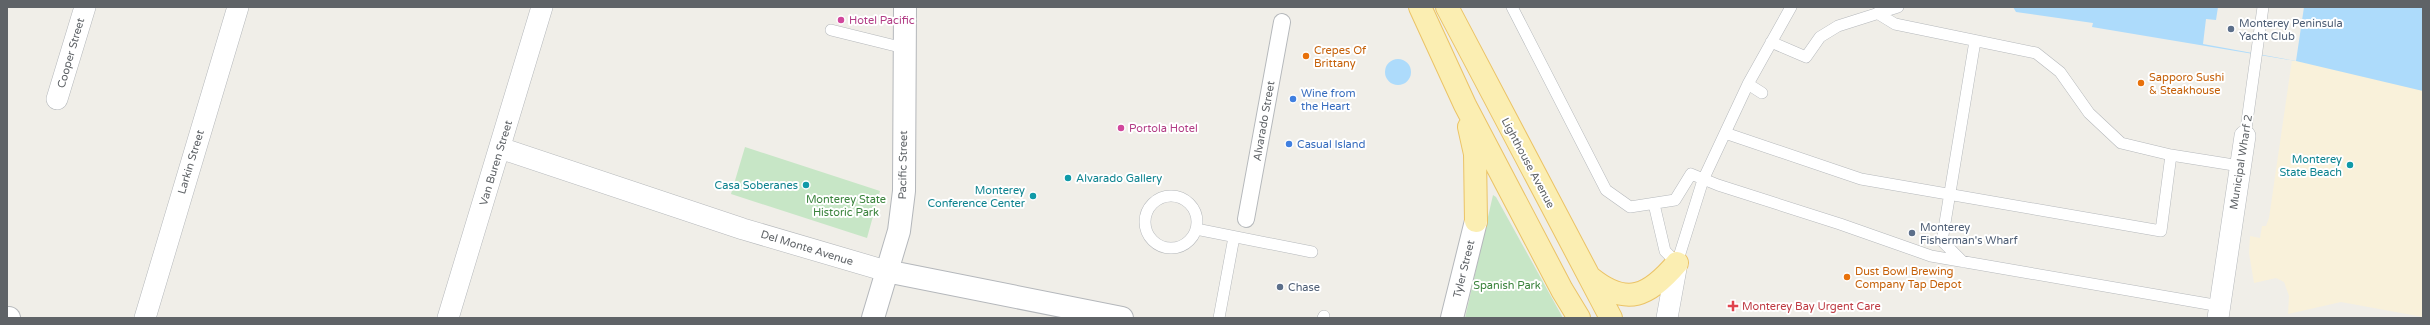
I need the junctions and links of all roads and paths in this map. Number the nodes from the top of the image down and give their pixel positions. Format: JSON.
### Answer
{"nodes":[{"id":1,"x":85,"y":7,"type":"edge"},
{"id":2,"x":238,"y":7,"type":"edge"},
{"id":3,"x":542,"y":7,"type":"edge"},
{"id":4,"x":905,"y":7,"type":"edge"},
{"id":5,"x":1420,"y":7,"type":"edge"},
{"id":6,"x":1446,"y":7,"type":"edge"},
{"id":7,"x":1512,"y":7,"type":"edge"},
{"id":8,"x":1791,"y":7,"type":"edge"},
{"id":9,"x":1898,"y":7,"type":"edge"},
{"id":10,"x":2263,"y":7,"type":"edge"},
{"id":11,"x":1881,"y":10,"type":"edge"},
{"id":12,"x":1282,"y":22,"type":"dead end"},
{"id":13,"x":831,"y":30,"type":"dead end"},
{"id":14,"x":1975,"y":41,"type":"junction"},
{"id":15,"x":1771,"y":42,"type":"junction"},
{"id":16,"x":904,"y":48,"type":"junction"},
{"id":17,"x":1748,"y":84,"type":"junction"},
{"id":18,"x":1762,"y":93,"type":"dead end"},
{"id":19,"x":58,"y":99,"type":"dead end"},
{"id":20,"x":1465,"y":104,"type":"junction"},
{"id":21,"x":1726,"y":133,"type":"junction"},
{"id":22,"x":2245,"y":136,"type":"joint"},
{"id":23,"x":500,"y":148,"type":"junction"},
{"id":24,"x":2171,"y":156,"type":"junction"},
{"id":25,"x":2240,"y":166,"type":"junction"},
{"id":26,"x":1703,"y":180,"type":"junction"},
{"id":27,"x":1949,"y":196,"type":"junction"},
{"id":28,"x":1654,"y":204,"type":"junction"},
{"id":29,"x":1246,"y":220,"type":"dead end"},
{"id":30,"x":1196,"y":229,"type":"junction"},
{"id":31,"x":1234,"y":237,"type":"junction"},
{"id":32,"x":1312,"y":252,"type":"dead end"},
{"id":33,"x":1963,"y":262,"type":"junction"},
{"id":34,"x":1677,"y":263,"type":"junction"},
{"id":35,"x":886,"y":271,"type":"junction"},
{"id":36,"x":1590,"y":278,"type":"junction"},
{"id":37,"x":2219,"y":312,"type":"edge"},
{"id":38,"x":1089,"y":315,"type":"edge"},
{"id":39,"x":145,"y":318,"type":"edge"},
{"id":40,"x":448,"y":318,"type":"edge"},
{"id":41,"x":873,"y":318,"type":"edge"},
{"id":42,"x":1122,"y":318,"type":"edge"},
{"id":43,"x":1218,"y":318,"type":"edge"},
{"id":44,"x":1452,"y":318,"type":"edge"},
{"id":45,"x":1579,"y":318,"type":"edge"},
{"id":46,"x":1611,"y":318,"type":"edge"},
{"id":47,"x":1667,"y":318,"type":"edge"}],
"edges":[{"from":1,"to":19,"type":"street","name":"Cooper Street"},
{"from":2,"to":39,"type":"street","name":"Larkin Street"},
{"from":3,"to":23,"type":"street","name":"Van Buren Street"},
{"from":4,"to":16,"type":"main road","name":"Pacific Street"},
{"from":5,"to":20,"type":"main road"},
{"from":6,"to":36,"type":"main road","name":"Lighthouse Avenue"},
{"from":7,"to":28,"type":"lane"},
{"from":8,"to":15,"type":"lane"},
{"from":9,"to":11,"type":"lane"},
{"from":10,"to":22,"type":"lane","name":"Municipal Wharf 2"},
{"from":11,"to":14,"type":"lane"},
{"from":11,"to":15,"type":"lane"},
{"from":12,"to":29,"type":"street","name":"Alvarado Street"},
{"from":13,"to":16,"type":"lane"},
{"from":14,"to":24,"type":"lane"},
{"from":14,"to":27,"type":"lane"},
{"from":15,"to":17,"type":"lane"},
{"from":16,"to":35,"type":"main road","name":"Pacific Street"},
{"from":17,"to":18,"type":"lane"},
{"from":17,"to":21,"type":"lane"},
{"from":20,"to":44,"type":"main road","name":"Tyler Street"},
{"from":20,"to":45,"type":"main road"},
{"from":21,"to":26,"type":"lane"},
{"from":21,"to":27,"type":"lane"},
{"from":22,"to":25,"type":"street","name":"Municipal Wharf 2"},
{"from":23,"to":35,"type":"street","name":"Del Monte Avenue"},
{"from":23,"to":40,"type":"street","name":"Van Buren Street"},
{"from":24,"to":25,"type":"lane"},
{"from":24,"to":27,"type":"lane"},
{"from":25,"to":37,"type":"street","name":"Municipal Wharf 2"},
{"from":26,"to":28,"type":"lane"},
{"from":26,"to":33,"type":"lane"},
{"from":26,"to":34,"type":"lane"},
{"from":27,"to":33,"type":"lane"},
{"from":28,"to":34,"type":"lane"},
{"from":30,"to":30,"type":"lane"},
{"from":30,"to":31,"type":"lane"},
{"from":31,"to":32,"type":"lane"},
{"from":31,"to":43,"type":"lane"},
{"from":33,"to":37,"type":"lane"},
{"from":34,"to":36,"type":"main road"},
{"from":34,"to":47,"type":"street"},
{"from":35,"to":38,"type":"main road","name":"Del Monte Avenue"},
{"from":35,"to":41,"type":"main road","name":"Pacific Street"},
{"from":36,"to":46,"type":"main road","name":"Lighthouse Avenue"},
{"from":38,"to":42,"type":"main road","name":"Del Monte Avenue"}]}
